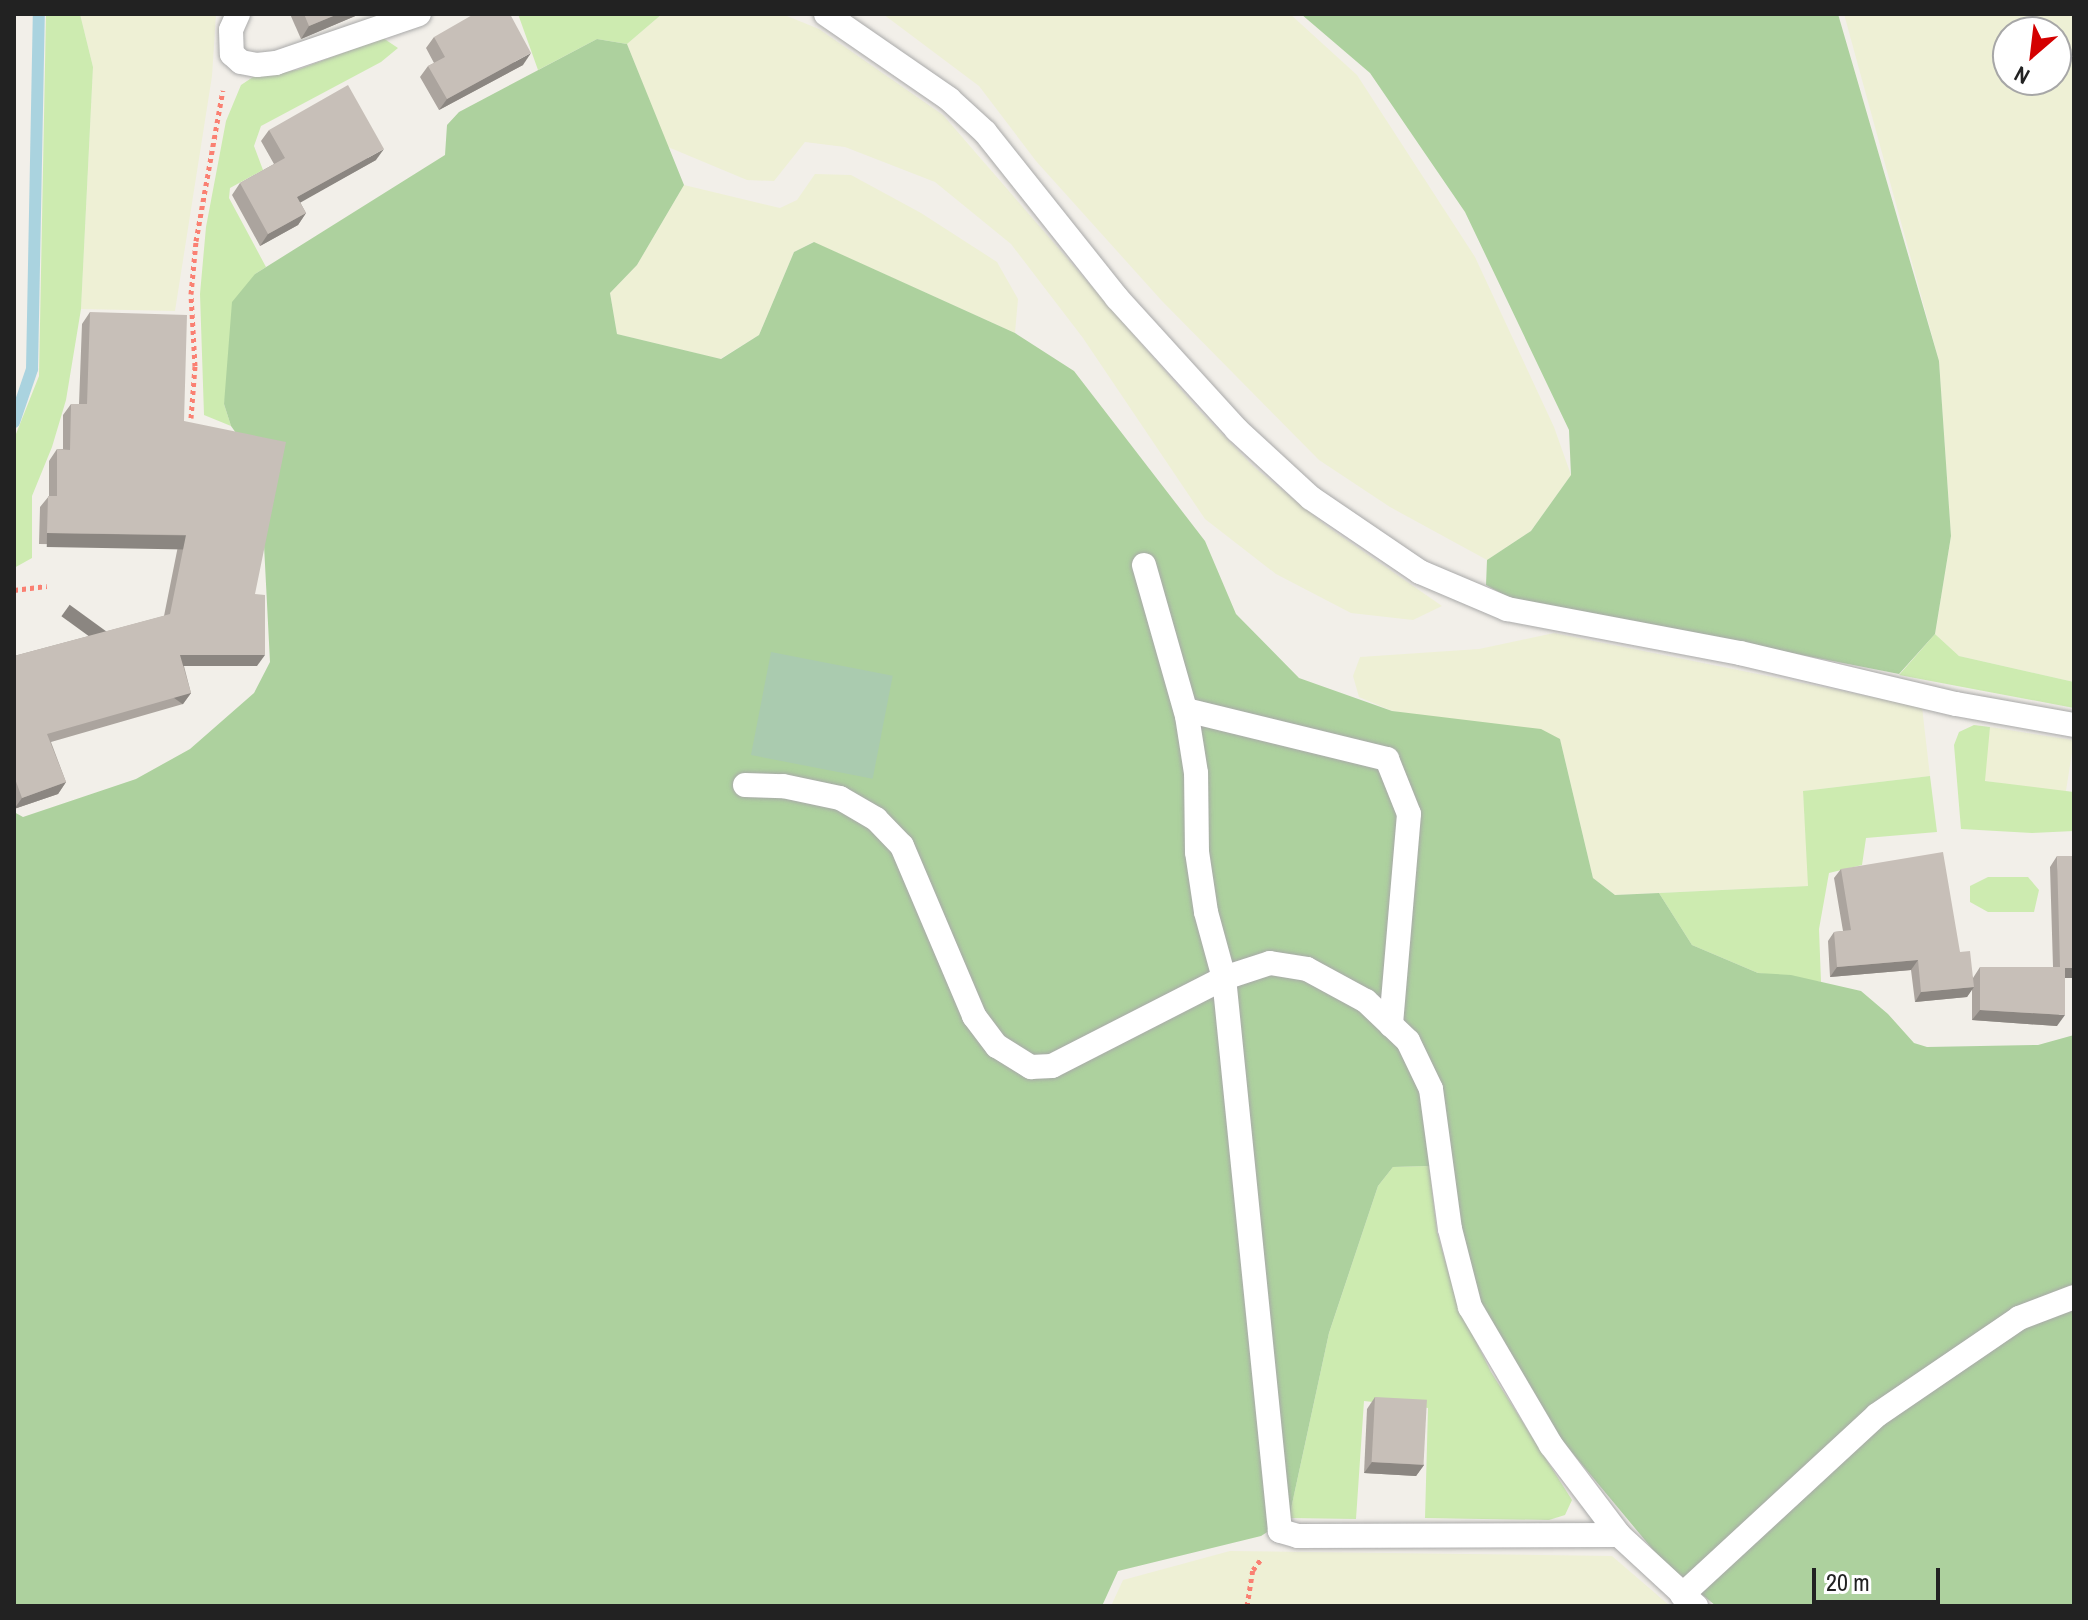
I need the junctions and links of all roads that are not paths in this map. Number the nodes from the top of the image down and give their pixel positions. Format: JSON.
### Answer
{"nodes":[{"id":1,"x":238,"y":14,"type":"edge"},
{"id":2,"x":419,"y":14,"type":"edge"},
{"id":3,"x":826,"y":14,"type":"edge"},
{"id":4,"x":1144,"y":565,"type":"dead end"},
{"id":5,"x":1186,"y":710,"type":"junction"},
{"id":6,"x":2074,"y":725,"type":"edge"},
{"id":7,"x":745,"y":785,"type":"dead end"},
{"id":8,"x":1224,"y":978,"type":"junction"},
{"id":9,"x":1391,"y":1025,"type":"junction"},
{"id":10,"x":2074,"y":1297,"type":"edge"},
{"id":11,"x":1619,"y":1535,"type":"junction"},
{"id":12,"x":1689,"y":1601,"type":"edge"}],
"edges":[{"from":1,"to":2,"type":"lane"},
{"from":3,"to":6,"type":"lane"},
{"from":4,"to":5,"type":"lane"},
{"from":5,"to":8,"type":"lane"},
{"from":5,"to":9,"type":"lane"},
{"from":7,"to":8,"type":"lane"},
{"from":8,"to":9,"type":"lane"},
{"from":8,"to":11,"type":"lane"},
{"from":9,"to":11,"type":"lane"},
{"from":10,"to":12,"type":"lane"},
{"from":11,"to":12,"type":"lane"}]}
